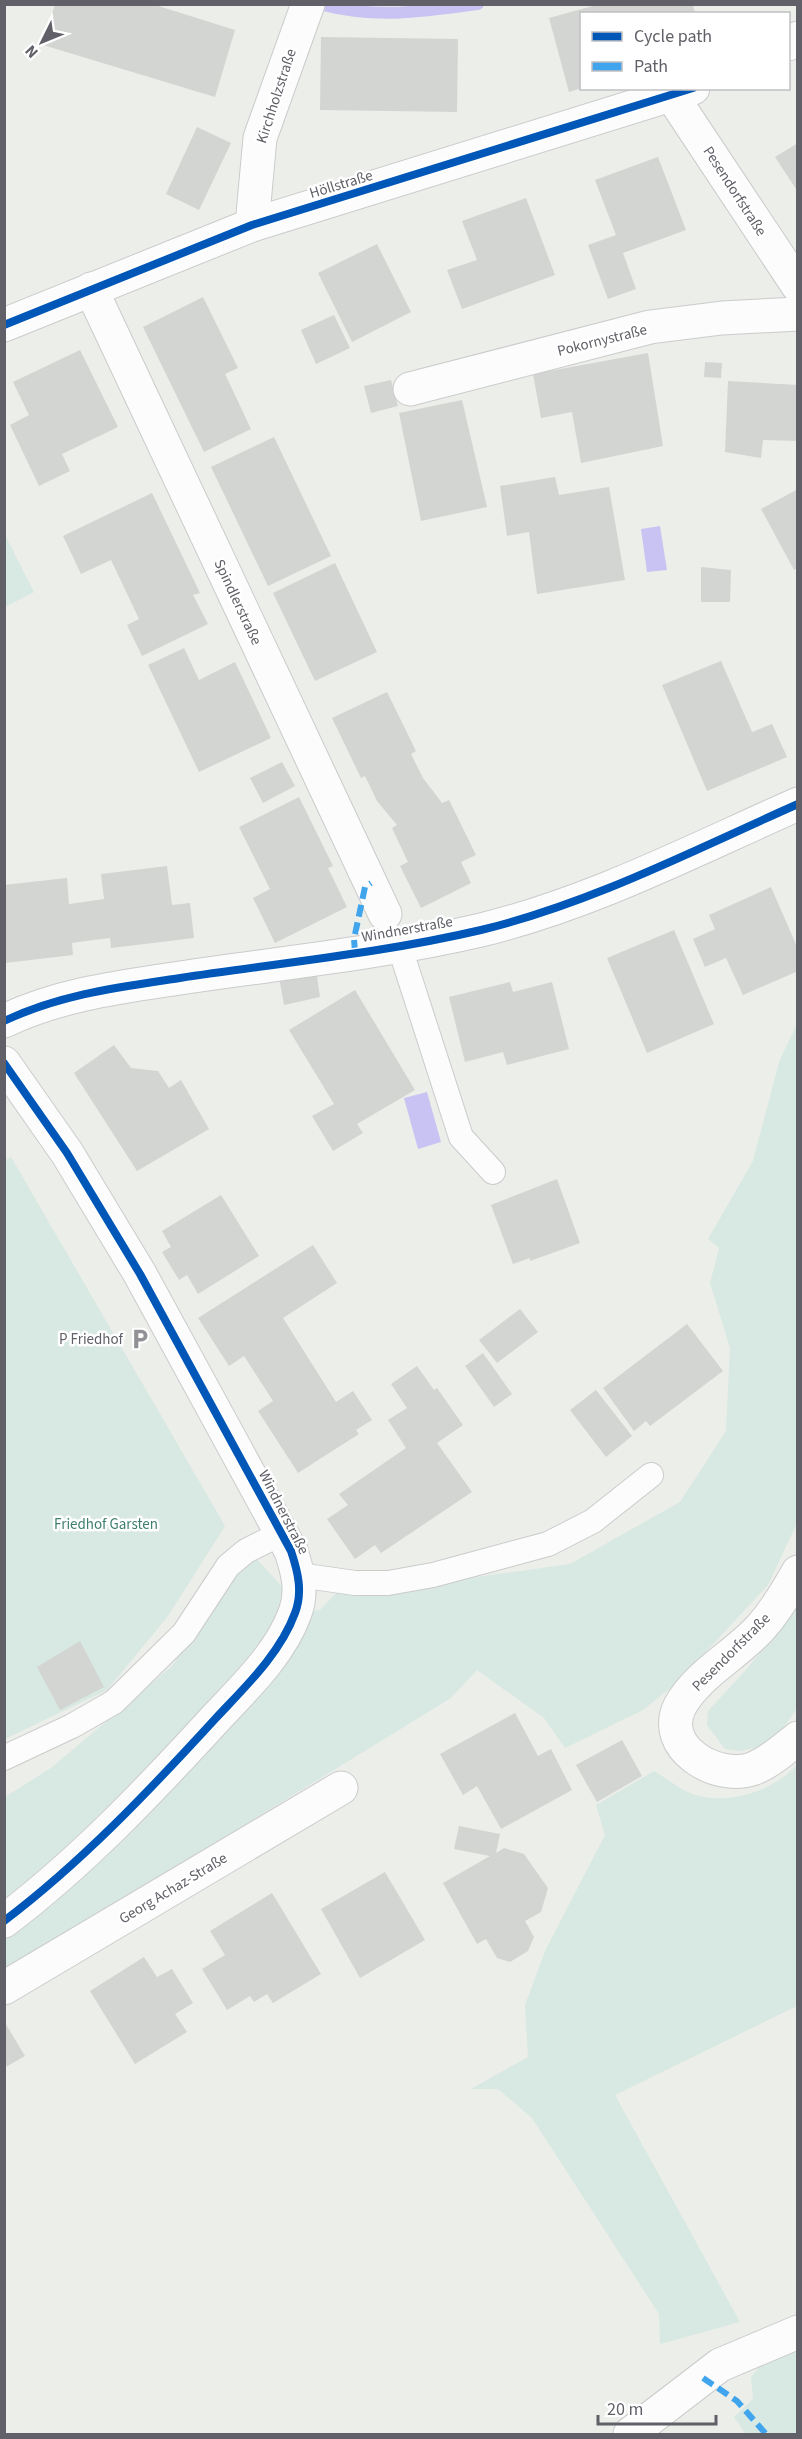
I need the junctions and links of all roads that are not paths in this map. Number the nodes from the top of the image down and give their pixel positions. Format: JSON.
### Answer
{"nodes":[{"id":1,"x":303,"y":14,"type":"edge"},
{"id":2,"x":683,"y":92,"type":"edge"},
{"id":3,"x":252,"y":225,"type":"junction"},
{"id":4,"x":798,"y":286,"type":"edge"},
{"id":5,"x":91,"y":289,"type":"junction"},
{"id":6,"x":798,"y":314,"type":"edge"},
{"id":7,"x":4,"y":325,"type":"edge"},
{"id":8,"x":410,"y":389,"type":"dead end"},
{"id":9,"x":798,"y":804,"type":"edge"},
{"id":10,"x":385,"y":914,"type":"dead end"},
{"id":11,"x":399,"y":945,"type":"junction"},
{"id":12,"x":4,"y":1021,"type":"edge"},
{"id":13,"x":4,"y":1064,"type":"edge"},
{"id":14,"x":493,"y":1172,"type":"dead end"},
{"id":15,"x":651,"y":1475,"type":"dead end"},
{"id":16,"x":282,"y":1533,"type":"junction"},
{"id":17,"x":798,"y":1572,"type":"edge"},
{"id":18,"x":299,"y":1575,"type":"junction"},
{"id":19,"x":798,"y":1738,"type":"edge"},
{"id":20,"x":4,"y":1758,"type":"edge"},
{"id":21,"x":341,"y":1788,"type":"dead end"},
{"id":22,"x":4,"y":1921,"type":"edge"},
{"id":23,"x":4,"y":1988,"type":"edge"},
{"id":24,"x":798,"y":2332,"type":"edge"},
{"id":25,"x":630,"y":2434,"type":"edge"}],
"edges":[{"from":1,"to":3,"type":"street","name":"Kirchholzstraße"},
{"from":2,"to":3,"type":"street","name":"Höllstraße"},
{"from":2,"to":4,"type":"street","name":"Pesendorfstraße"},
{"from":3,"to":5,"type":"street","name":"Höllstraße"},
{"from":5,"to":7,"type":"street","name":"Höllstraße"},
{"from":5,"to":10,"type":"street","name":"Spindlerstraße"},
{"from":6,"to":8,"type":"street","name":"Pokornystraße"},
{"from":9,"to":11,"type":"street","name":"Windnerstraße"},
{"from":11,"to":12,"type":"street","name":"Windnerstraße"},
{"from":11,"to":14,"type":"lane","name":"Windnerstraße"},
{"from":13,"to":16,"type":"street","name":"Windnerstraße"},
{"from":15,"to":18,"type":"lane"},
{"from":16,"to":18,"type":"street","name":"Windnerstraße"},
{"from":16,"to":20,"type":"lane"},
{"from":17,"to":19,"type":"street","name":"Pesendorfstraße"},
{"from":18,"to":22,"type":"street","name":"Windnerstraße"},
{"from":21,"to":23,"type":"street","name":"Georg Achaz-Straße"},
{"from":24,"to":25,"type":"street"}]}
